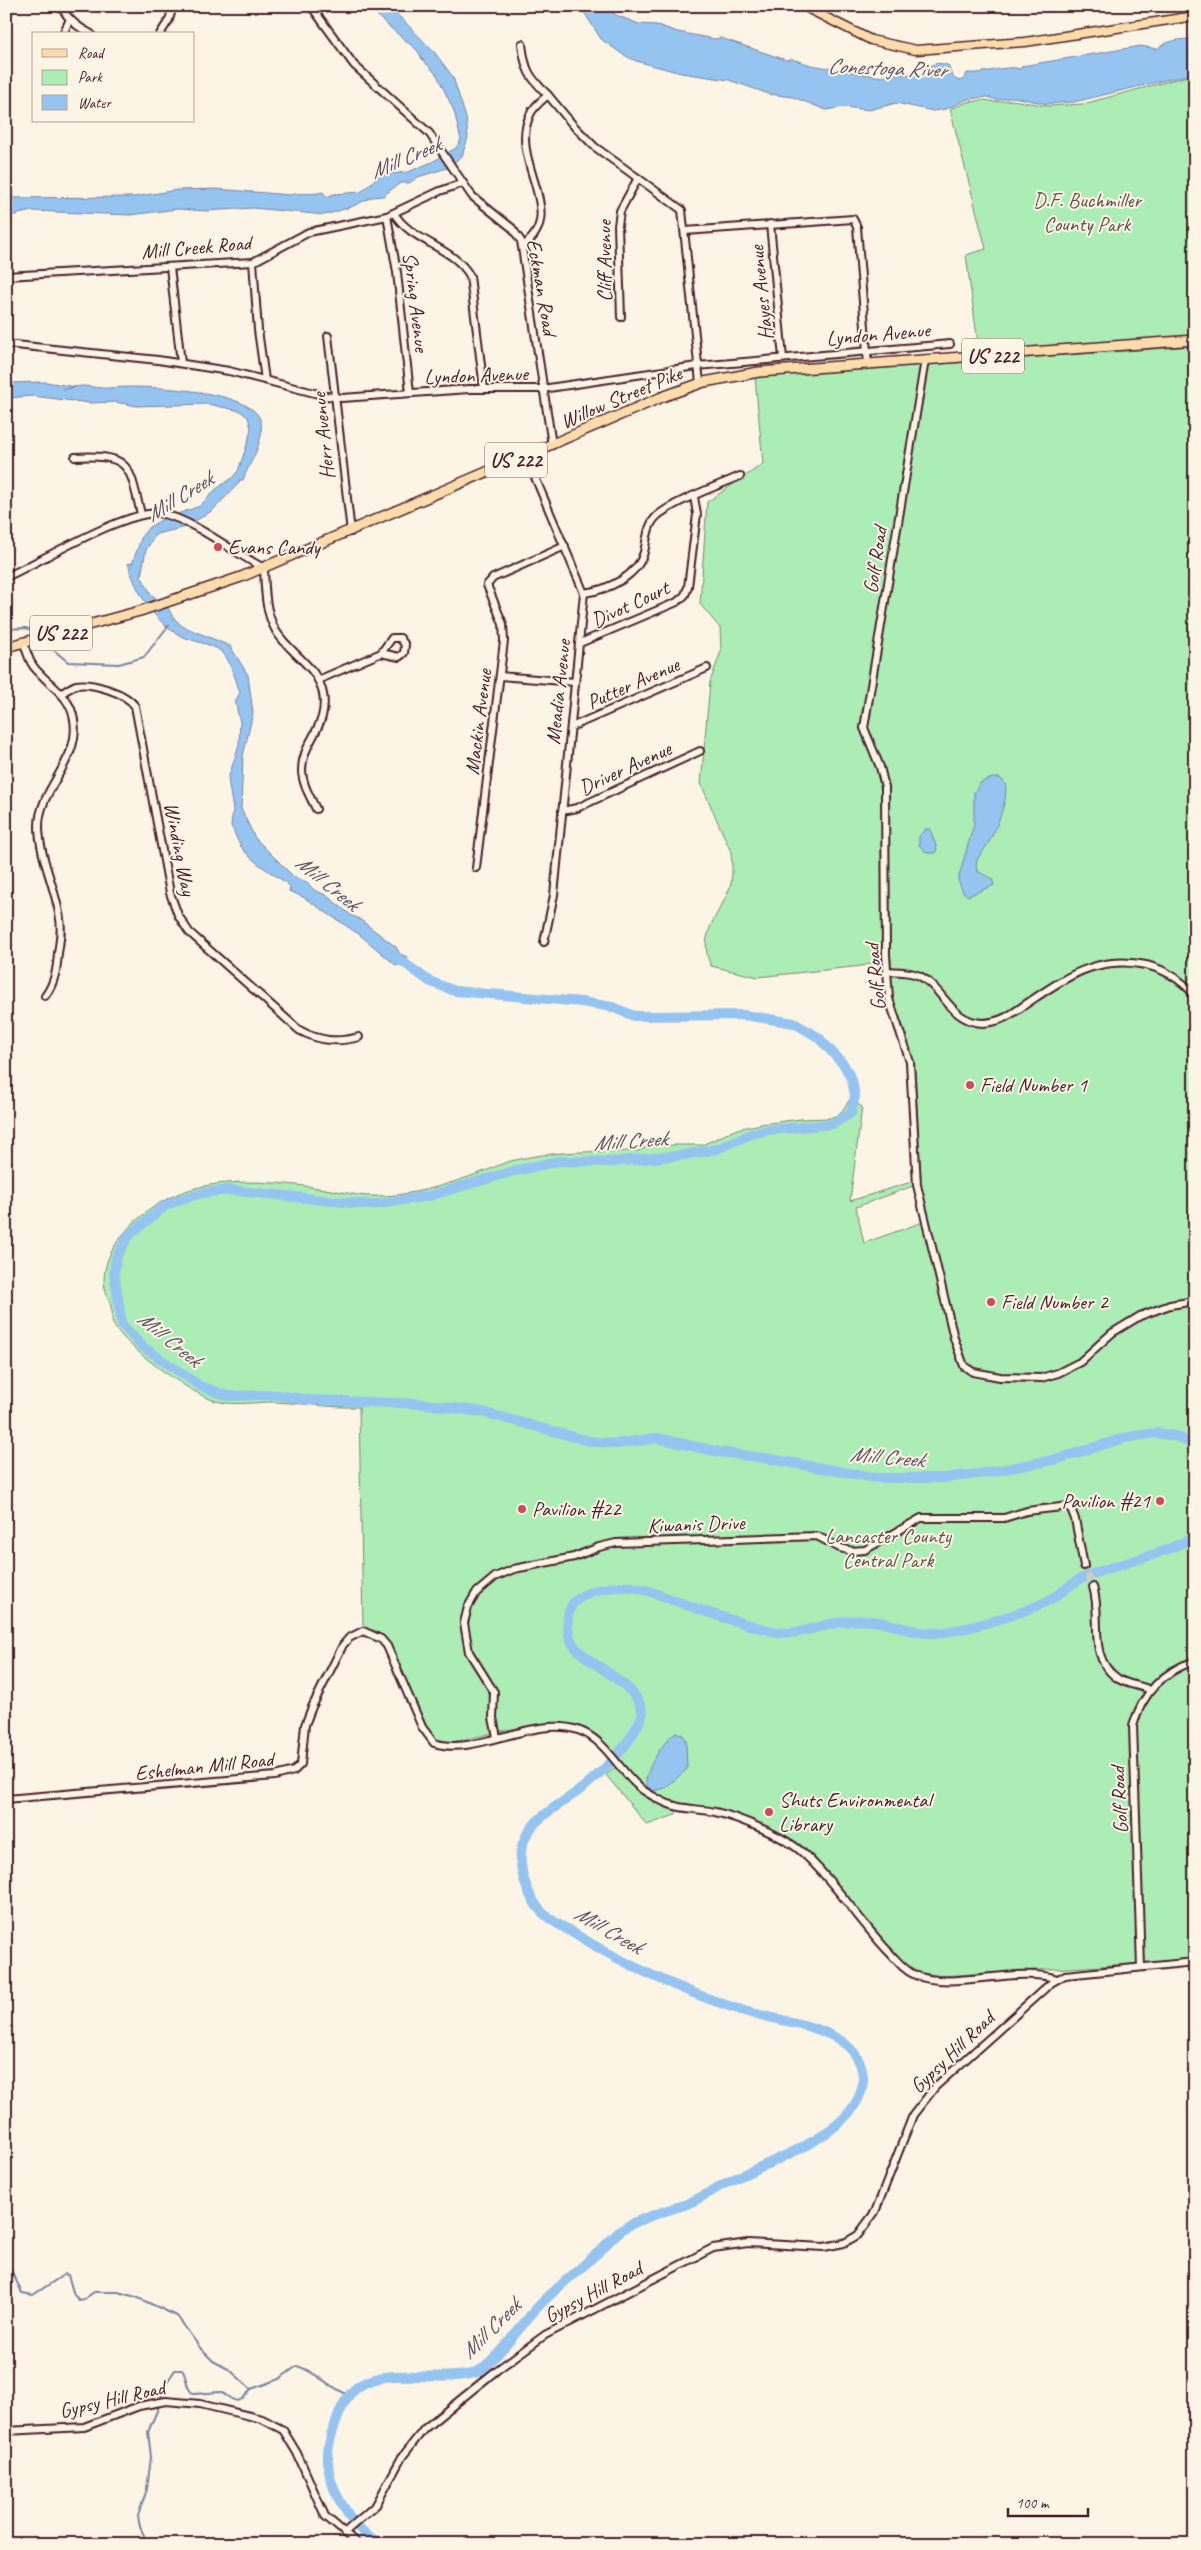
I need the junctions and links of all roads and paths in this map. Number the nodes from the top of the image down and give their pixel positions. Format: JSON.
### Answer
{"nodes":[{"id":1,"x":61,"y":6,"type":"edge"},
{"id":2,"x":173,"y":6,"type":"edge"},
{"id":3,"x":311,"y":6,"type":"edge"},
{"id":4,"x":802,"y":6,"type":"edge"},
{"id":5,"x":1195,"y":16,"type":"edge"},
{"id":6,"x":70,"y":19,"type":"junction"},
{"id":7,"x":64,"y":32,"type":"edge"},
{"id":8,"x":88,"y":32,"type":"edge"},
{"id":9,"x":161,"y":32,"type":"edge"},
{"id":10,"x":522,"y":44,"type":"dead end"},
{"id":11,"x":548,"y":95,"type":"junction"},
{"id":12,"x":638,"y":178,"type":"junction"},
{"id":13,"x":463,"y":183,"type":"junction"},
{"id":14,"x":394,"y":213,"type":"junction"},
{"id":15,"x":387,"y":216,"type":"junction"},
{"id":16,"x":770,"y":224,"type":"junction"},
{"id":17,"x":685,"y":231,"type":"junction"},
{"id":18,"x":523,"y":246,"type":"junction"},
{"id":19,"x":253,"y":262,"type":"junction"},
{"id":20,"x":170,"y":267,"type":"junction"},
{"id":21,"x":6,"y":276,"type":"edge"},
{"id":22,"x":621,"y":317,"type":"dead end"},
{"id":23,"x":328,"y":336,"type":"dead end"},
{"id":24,"x":1195,"y":340,"type":"edge"},
{"id":25,"x":6,"y":344,"type":"edge"},
{"id":26,"x":950,"y":344,"type":"dead end"},
{"id":27,"x":868,"y":352,"type":"junction"},
{"id":28,"x":783,"y":358,"type":"junction"},
{"id":29,"x":925,"y":360,"type":"junction"},
{"id":30,"x":181,"y":363,"type":"junction"},
{"id":31,"x":868,"y":364,"type":"junction"},
{"id":32,"x":697,"y":366,"type":"junction"},
{"id":33,"x":266,"y":380,"type":"junction"},
{"id":34,"x":700,"y":383,"type":"junction"},
{"id":35,"x":484,"y":389,"type":"junction"},
{"id":36,"x":542,"y":389,"type":"junction"},
{"id":37,"x":410,"y":394,"type":"junction"},
{"id":38,"x":336,"y":398,"type":"junction"},
{"id":39,"x":552,"y":445,"type":"junction"},
{"id":40,"x":526,"y":456,"type":"junction"},
{"id":41,"x":74,"y":457,"type":"dead end"},
{"id":42,"x":740,"y":476,"type":"dead end"},
{"id":43,"x":694,"y":497,"type":"junction"},
{"id":44,"x":142,"y":514,"type":"junction"},
{"id":45,"x":351,"y":532,"type":"junction"},
{"id":46,"x":565,"y":546,"type":"junction"},
{"id":47,"x":264,"y":568,"type":"junction"},
{"id":48,"x":6,"y":577,"type":"edge"},
{"id":49,"x":584,"y":593,"type":"junction"},
{"id":50,"x":24,"y":643,"type":"junction"},
{"id":51,"x":580,"y":644,"type":"junction"},
{"id":52,"x":6,"y":647,"type":"edge"},
{"id":53,"x":381,"y":653,"type":"dead end"},
{"id":54,"x":707,"y":668,"type":"dead end"},
{"id":55,"x":500,"y":676,"type":"junction"},
{"id":56,"x":318,"y":680,"type":"junction"},
{"id":57,"x":575,"y":682,"type":"junction"},
{"id":58,"x":62,"y":693,"type":"junction"},
{"id":59,"x":571,"y":727,"type":"junction"},
{"id":60,"x":700,"y":751,"type":"dead end"},
{"id":61,"x":316,"y":809,"type":"dead end"},
{"id":62,"x":562,"y":812,"type":"junction"},
{"id":63,"x":476,"y":868,"type":"dead end"},
{"id":64,"x":544,"y":942,"type":"dead end"},
{"id":65,"x":887,"y":971,"type":"junction"},
{"id":66,"x":45,"y":996,"type":"dead end"},
{"id":67,"x":1195,"y":996,"type":"edge"},
{"id":68,"x":359,"y":1037,"type":"dead end"},
{"id":69,"x":1195,"y":1301,"type":"edge"},
{"id":70,"x":1084,"y":1566,"type":"tunnel mouth"},
{"id":71,"x":1094,"y":1587,"type":"tunnel mouth"},
{"id":72,"x":1195,"y":1662,"type":"edge"},
{"id":73,"x":1150,"y":1690,"type":"junction"},
{"id":74,"x":497,"y":1738,"type":"junction"},
{"id":75,"x":6,"y":1799,"type":"edge"},
{"id":76,"x":1195,"y":1962,"type":"edge"},
{"id":77,"x":1141,"y":1967,"type":"junction"},
{"id":78,"x":1057,"y":1979,"type":"junction"},
{"id":79,"x":6,"y":2431,"type":"edge"},
{"id":80,"x":344,"y":2533,"type":"junction"},
{"id":81,"x":358,"y":2544,"type":"edge"}],
"edges":[{"from":1,"to":6,"type":"street"},
{"from":2,"to":9,"type":"street"},
{"from":3,"to":13,"type":"street","name":"Eckman Road"},
{"from":4,"to":5,"type":"main road"},
{"from":6,"to":7,"type":"street"},
{"from":6,"to":8,"type":"street"},
{"from":10,"to":11,"type":"street"},
{"from":11,"to":12,"type":"street"},
{"from":11,"to":18,"type":"street"},
{"from":12,"to":17,"type":"street"},
{"from":12,"to":22,"type":"street","name":"Cliff Avenue"},
{"from":13,"to":14,"type":"street","name":"Mill Creek Road"},
{"from":13,"to":18,"type":"street","name":"Eckman Road"},
{"from":14,"to":15,"type":"street","name":"Mill Creek Road"},
{"from":14,"to":35,"type":"street"},
{"from":15,"to":19,"type":"street","name":"Mill Creek Road"},
{"from":15,"to":37,"type":"street","name":"Spring Avenue"},
{"from":16,"to":17,"type":"street"},
{"from":16,"to":27,"type":"street"},
{"from":16,"to":28,"type":"street","name":"Hayes Avenue"},
{"from":17,"to":32,"type":"street"},
{"from":18,"to":36,"type":"street","name":"Eckman Road"},
{"from":19,"to":20,"type":"street","name":"Mill Creek Road"},
{"from":19,"to":33,"type":"street"},
{"from":20,"to":21,"type":"street","name":"Mill Creek Road"},
{"from":20,"to":30,"type":"street"},
{"from":23,"to":38,"type":"street","name":"Herr Avenue"},
{"from":24,"to":29,"type":"highway","name":"Willow Street Pike","number":"US 222"},
{"from":25,"to":30,"type":"street","name":"Lyndon Avenue"},
{"from":26,"to":27,"type":"street","name":"Lyndon Avenue"},
{"from":27,"to":28,"type":"street","name":"Lyndon Avenue"},
{"from":27,"to":31,"type":"street"},
{"from":28,"to":32,"type":"street","name":"Lyndon Avenue"},
{"from":29,"to":31,"type":"highway","name":"Willow Street Pike","number":"US 222"},
{"from":29,"to":65,"type":"street","name":"Golf Road"},
{"from":30,"to":33,"type":"street","name":"Lyndon Avenue"},
{"from":31,"to":34,"type":"highway","name":"Willow Street Pike","number":"US 222"},
{"from":32,"to":34,"type":"street"},
{"from":32,"to":36,"type":"street","name":"Lyndon Avenue"},
{"from":33,"to":38,"type":"street","name":"Lyndon Avenue"},
{"from":34,"to":39,"type":"highway","name":"Willow Street Pike","number":"US 222"},
{"from":35,"to":36,"type":"street","name":"Lyndon Avenue"},
{"from":35,"to":37,"type":"street","name":"Lyndon Avenue"},
{"from":36,"to":39,"type":"street","name":"Eckman Road"},
{"from":37,"to":38,"type":"street","name":"Lyndon Avenue"},
{"from":38,"to":45,"type":"street","name":"Herr Avenue"},
{"from":39,"to":40,"type":"highway","name":"Willow Street Pike","number":"US 222"},
{"from":40,"to":45,"type":"highway","name":"Willow Street Pike","number":"US 222"},
{"from":40,"to":46,"type":"street","name":"Meadia Avenue"},
{"from":41,"to":44,"type":"street"},
{"from":42,"to":43,"type":"street"},
{"from":43,"to":49,"type":"street"},
{"from":43,"to":51,"type":"street","name":"Divot Court"},
{"from":44,"to":47,"type":"street"},
{"from":44,"to":48,"type":"street"},
{"from":45,"to":47,"type":"highway","name":"Willow Street Pike","number":"US 222"},
{"from":46,"to":49,"type":"street","name":"Meadia Avenue"},
{"from":46,"to":55,"type":"street","name":"Mackin Avenue"},
{"from":47,"to":50,"type":"highway","name":"Willow Street Pike","number":"US 222"},
{"from":47,"to":56,"type":"street"},
{"from":49,"to":51,"type":"street","name":"Meadia Avenue"},
{"from":50,"to":52,"type":"highway","name":"Willow Street Pike","number":"US 222"},
{"from":50,"to":58,"type":"street"},
{"from":51,"to":57,"type":"street","name":"Meadia Avenue"},
{"from":53,"to":56,"type":"street"},
{"from":54,"to":59,"type":"street","name":"Putter Avenue"},
{"from":55,"to":57,"type":"street"},
{"from":55,"to":63,"type":"street","name":"Mackin Avenue"},
{"from":56,"to":61,"type":"street"},
{"from":57,"to":59,"type":"street","name":"Meadia Avenue"},
{"from":58,"to":66,"type":"street"},
{"from":58,"to":68,"type":"street","name":"Winding Way"},
{"from":59,"to":62,"type":"street","name":"Meadia Avenue"},
{"from":60,"to":62,"type":"street","name":"Driver Avenue"},
{"from":62,"to":64,"type":"street","name":"Meadia Avenue"},
{"from":65,"to":67,"type":"street"},
{"from":65,"to":69,"type":"street","name":"Golf Road"},
{"from":70,"to":74,"type":"street","name":"Kiwanis Drive"},
{"from":71,"to":73,"type":"street"},
{"from":72,"to":73,"type":"street","name":"Golf Road"},
{"from":73,"to":77,"type":"street","name":"Golf Road"},
{"from":74,"to":75,"type":"street","name":"Eshelman Mill Road"},
{"from":74,"to":78,"type":"street","name":"Eshelman Mill Road"},
{"from":76,"to":77,"type":"street","name":"Eshelman Mill Road"},
{"from":77,"to":78,"type":"street","name":"Eshelman Mill Road"},
{"from":78,"to":80,"type":"street","name":"Gypsy Hill Road"},
{"from":79,"to":80,"type":"street","name":"Gypsy Hill Road"},
{"from":80,"to":81,"type":"street"}]}
